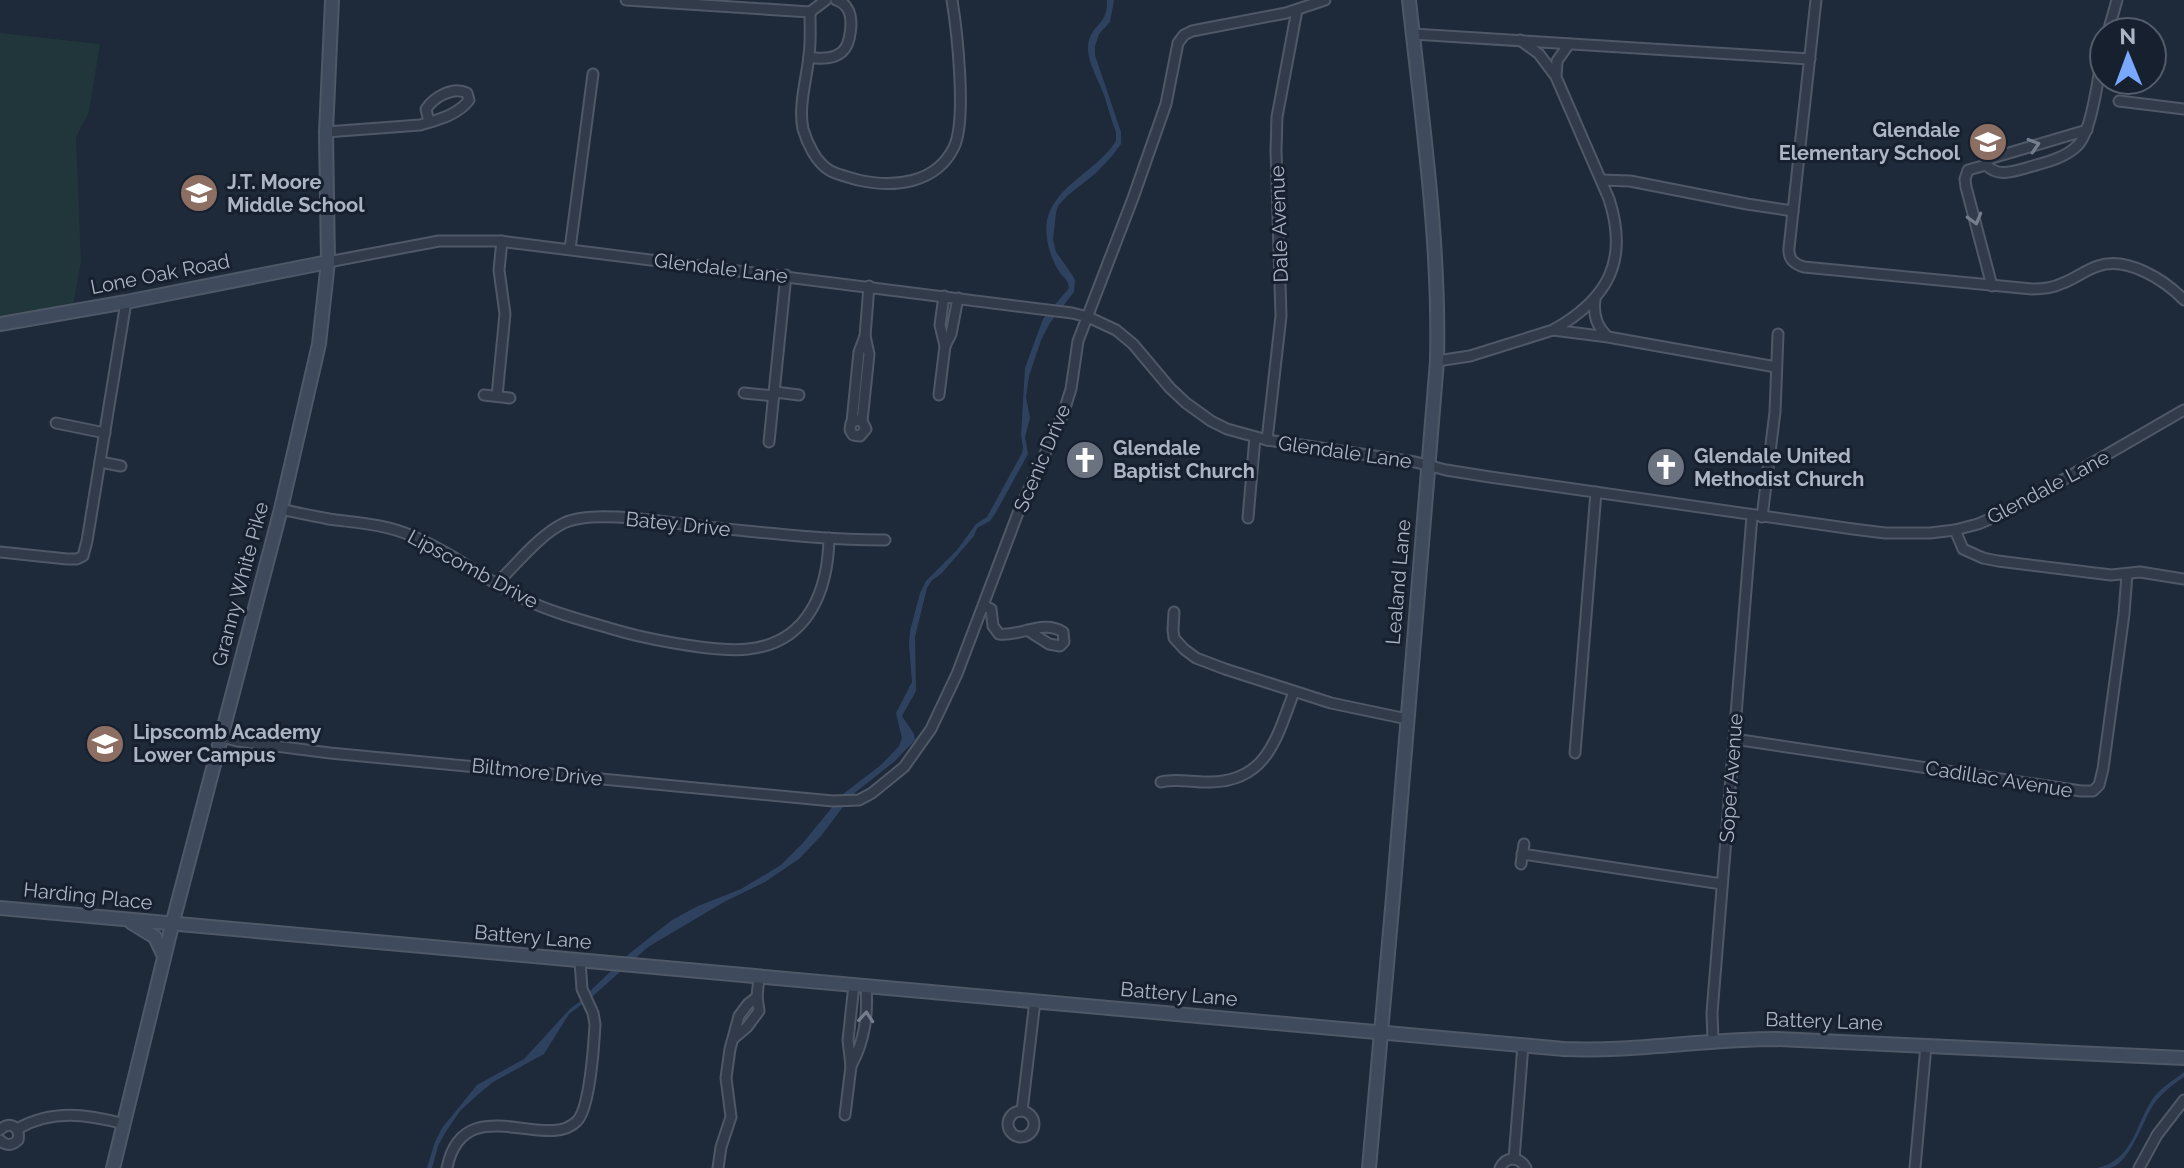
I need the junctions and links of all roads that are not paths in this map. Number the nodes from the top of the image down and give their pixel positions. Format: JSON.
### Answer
{"nodes":[{"id":1,"x":332,"y":0,"type":"edge"},
{"id":2,"x":626,"y":0,"type":"edge"},
{"id":3,"x":826,"y":0,"type":"edge"},
{"id":4,"x":836,"y":0,"type":"edge"},
{"id":5,"x":952,"y":0,"type":"edge"},
{"id":6,"x":1325,"y":0,"type":"edge"},
{"id":7,"x":1409,"y":0,"type":"edge"},
{"id":8,"x":1816,"y":0,"type":"edge"},
{"id":9,"x":1297,"y":10,"type":"junction"},
{"id":10,"x":810,"y":12,"type":"junction"},
{"id":11,"x":1413,"y":34,"type":"junction"},
{"id":12,"x":1519,"y":40,"type":"junction"},
{"id":13,"x":1569,"y":44,"type":"junction"},
{"id":14,"x":809,"y":58,"type":"junction"},
{"id":15,"x":1810,"y":59,"type":"junction"},
{"id":16,"x":593,"y":74,"type":"dead end"},
{"id":17,"x":1556,"y":77,"type":"junction"},
{"id":18,"x":2094,"y":96,"type":"edge"},
{"id":19,"x":2119,"y":101,"type":"dead end"},
{"id":20,"x":2184,"y":109,"type":"edge"},
{"id":21,"x":429,"y":122,"type":"junction"},
{"id":22,"x":2087,"y":130,"type":"junction"},
{"id":23,"x":326,"y":132,"type":"junction"},
{"id":24,"x":1986,"y":165,"type":"junction"},
{"id":25,"x":1602,"y":180,"type":"junction"},
{"id":26,"x":1793,"y":211,"type":"junction"},
{"id":27,"x":502,"y":241,"type":"junction"},
{"id":28,"x":570,"y":249,"type":"junction"},
{"id":29,"x":328,"y":262,"type":"junction"},
{"id":30,"x":786,"y":275,"type":"junction"},
{"id":31,"x":869,"y":286,"type":"junction"},
{"id":32,"x":1992,"y":286,"type":"junction"},
{"id":33,"x":944,"y":296,"type":"junction"},
{"id":34,"x":958,"y":298,"type":"junction"},
{"id":35,"x":1595,"y":299,"type":"junction"},
{"id":36,"x":2184,"y":300,"type":"edge"},
{"id":37,"x":126,"y":302,"type":"junction"},
{"id":38,"x":1088,"y":317,"type":"junction"},
{"id":39,"x":0,"y":324,"type":"edge"},
{"id":40,"x":1553,"y":330,"type":"junction"},
{"id":41,"x":1778,"y":334,"type":"dead end"},
{"id":42,"x":1608,"y":337,"type":"junction"},
{"id":43,"x":945,"y":346,"type":"junction"},
{"id":44,"x":1437,"y":361,"type":"junction"},
{"id":45,"x":1776,"y":367,"type":"junction"},
{"id":46,"x":744,"y":393,"type":"dead end"},
{"id":47,"x":774,"y":394,"type":"junction"},
{"id":48,"x":484,"y":395,"type":"dead end"},
{"id":49,"x":799,"y":395,"type":"dead end"},
{"id":50,"x":939,"y":395,"type":"dead end"},
{"id":51,"x":497,"y":396,"type":"junction"},
{"id":52,"x":510,"y":398,"type":"dead end"},
{"id":53,"x":2184,"y":410,"type":"edge"},
{"id":54,"x":857,"y":421,"type":"dead end"},
{"id":55,"x":56,"y":423,"type":"dead end"},
{"id":56,"x":105,"y":433,"type":"junction"},
{"id":57,"x":1255,"y":437,"type":"junction"},
{"id":58,"x":1267,"y":440,"type":"junction"},
{"id":59,"x":769,"y":442,"type":"dead end"},
{"id":60,"x":100,"y":462,"type":"junction"},
{"id":61,"x":1428,"y":465,"type":"junction"},
{"id":62,"x":121,"y":466,"type":"dead end"},
{"id":63,"x":1596,"y":492,"type":"junction"},
{"id":64,"x":281,"y":509,"type":"junction"},
{"id":65,"x":1757,"y":517,"type":"junction"},
{"id":66,"x":1248,"y":518,"type":"dead end"},
{"id":67,"x":1955,"y":530,"type":"junction"},
{"id":68,"x":829,"y":538,"type":"junction"},
{"id":69,"x":885,"y":540,"type":"dead end"},
{"id":70,"x":0,"y":552,"type":"edge"},
{"id":71,"x":2127,"y":574,"type":"junction"},
{"id":72,"x":2184,"y":579,"type":"edge"},
{"id":73,"x":496,"y":584,"type":"junction"},
{"id":74,"x":984,"y":606,"type":"junction"},
{"id":75,"x":1174,"y":612,"type":"dead end"},
{"id":76,"x":1027,"y":630,"type":"dead end"},
{"id":77,"x":1294,"y":692,"type":"junction"},
{"id":78,"x":1407,"y":719,"type":"junction"},
{"id":79,"x":221,"y":737,"type":"junction"},
{"id":80,"x":1734,"y":739,"type":"junction"},
{"id":81,"x":1575,"y":753,"type":"dead end"},
{"id":82,"x":1161,"y":782,"type":"dead end"},
{"id":83,"x":851,"y":802,"type":"joint"},
{"id":84,"x":1522,"y":854,"type":"dead end"},
{"id":85,"x":1722,"y":884,"type":"junction"},
{"id":86,"x":0,"y":908,"type":"edge"},
{"id":87,"x":126,"y":920,"type":"junction"},
{"id":88,"x":172,"y":925,"type":"junction"},
{"id":89,"x":164,"y":956,"type":"junction"},
{"id":90,"x":580,"y":961,"type":"junction"},
{"id":91,"x":759,"y":977,"type":"junction"},
{"id":92,"x":860,"y":985,"type":"junction"},
{"id":93,"x":1035,"y":1001,"type":"junction"},
{"id":94,"x":1381,"y":1033,"type":"junction"},
{"id":95,"x":1713,"y":1040,"type":"junction"},
{"id":96,"x":1523,"y":1045,"type":"junction"},
{"id":97,"x":1926,"y":1045,"type":"junction"},
{"id":98,"x":2184,"y":1058,"type":"edge"},
{"id":99,"x":851,"y":1066,"type":"junction"},
{"id":100,"x":2184,"y":1100,"type":"edge"},
{"id":101,"x":1022,"y":1111,"type":"dead end"},
{"id":102,"x":845,"y":1115,"type":"dead end"},
{"id":103,"x":124,"y":1124,"type":"junction"},
{"id":104,"x":17,"y":1129,"type":"junction"},
{"id":105,"x":0,"y":1130,"type":"edge"},
{"id":106,"x":0,"y":1140,"type":"edge"},
{"id":107,"x":1514,"y":1159,"type":"junction"},
{"id":108,"x":113,"y":1168,"type":"edge"},
{"id":109,"x":447,"y":1168,"type":"edge"},
{"id":110,"x":718,"y":1168,"type":"edge"},
{"id":111,"x":1369,"y":1168,"type":"edge"},
{"id":112,"x":1500,"y":1168,"type":"edge"},
{"id":113,"x":1526,"y":1168,"type":"edge"},
{"id":114,"x":1915,"y":1168,"type":"edge"},
{"id":115,"x":2139,"y":1168,"type":"edge"}],
"edges":[{"from":1,"to":23,"type":"main road","name":"Granny White Pike"},
{"from":2,"to":10,"type":"street"},
{"from":3,"to":10,"type":"street"},
{"from":4,"to":14,"type":"street"},
{"from":5,"to":14,"type":"street"},
{"from":6,"to":9,"type":"street"},
{"from":7,"to":11,"type":"main road","name":"Lealand Lane"},
{"from":8,"to":15,"type":"street"},
{"from":9,"to":38,"type":"street","name":"Scenic Drive"},
{"from":9,"to":58,"type":"street","name":"Dale Avenue"},
{"from":10,"to":14,"type":"street"},
{"from":11,"to":12,"type":"street"},
{"from":11,"to":44,"type":"main road","name":"Lealand Lane"},
{"from":12,"to":13,"type":"street"},
{"from":12,"to":17,"type":"street"},
{"from":13,"to":15,"type":"street"},
{"from":13,"to":17,"type":"street"},
{"from":15,"to":26,"type":"street"},
{"from":16,"to":28,"type":"street"},
{"from":17,"to":25,"type":"street"},
{"from":18,"to":22,"type":"street"},
{"from":19,"to":20,"type":"street"},
{"from":21,"to":21,"type":"street"},
{"from":21,"to":23,"type":"street"},
{"from":24,"to":22,"type":"street","one_way":true},
{"from":22,"to":24,"type":"street"},
{"from":23,"to":29,"type":"main road","name":"Granny White Pike"},
{"from":24,"to":32,"type":"street","one_way":true},
{"from":25,"to":26,"type":"street"},
{"from":25,"to":35,"type":"street"},
{"from":26,"to":32,"type":"street"},
{"from":27,"to":28,"type":"street","name":"Glendale Lane"},
{"from":27,"to":29,"type":"street","name":"Glendale Lane"},
{"from":27,"to":51,"type":"street"},
{"from":28,"to":30,"type":"street","name":"Glendale Lane"},
{"from":29,"to":37,"type":"main road","name":"Lone Oak Road"},
{"from":29,"to":64,"type":"main road","name":"Granny White Pike"},
{"from":30,"to":31,"type":"street","name":"Glendale Lane"},
{"from":30,"to":47,"type":"street"},
{"from":31,"to":33,"type":"street","name":"Glendale Lane"},
{"from":31,"to":54,"type":"street"},
{"from":32,"to":36,"type":"street"},
{"from":33,"to":34,"type":"street","name":"Glendale Lane"},
{"from":33,"to":43,"type":"street"},
{"from":34,"to":38,"type":"street","name":"Glendale Lane"},
{"from":34,"to":43,"type":"street"},
{"from":35,"to":40,"type":"street"},
{"from":35,"to":42,"type":"street"},
{"from":37,"to":39,"type":"main road","name":"Lone Oak Road"},
{"from":37,"to":56,"type":"street"},
{"from":38,"to":57,"type":"street","name":"Glendale Lane"},
{"from":38,"to":74,"type":"street","name":"Scenic Drive"},
{"from":40,"to":42,"type":"street"},
{"from":40,"to":44,"type":"street"},
{"from":41,"to":45,"type":"street","name":"Soper Avenue"},
{"from":42,"to":45,"type":"street"},
{"from":43,"to":50,"type":"street"},
{"from":44,"to":61,"type":"main road","name":"Lealand Lane"},
{"from":45,"to":65,"type":"street","name":"Soper Avenue"},
{"from":46,"to":47,"type":"street"},
{"from":47,"to":49,"type":"street"},
{"from":47,"to":59,"type":"street"},
{"from":48,"to":51,"type":"street"},
{"from":51,"to":52,"type":"street"},
{"from":53,"to":67,"type":"street","name":"Glendale Lane"},
{"from":55,"to":56,"type":"street"},
{"from":56,"to":60,"type":"street"},
{"from":57,"to":58,"type":"street","name":"Glendale Lane"},
{"from":57,"to":66,"type":"street"},
{"from":58,"to":61,"type":"street","name":"Glendale Lane"},
{"from":60,"to":62,"type":"street"},
{"from":60,"to":70,"type":"street"},
{"from":61,"to":63,"type":"street","name":"Glendale Lane"},
{"from":61,"to":78,"type":"main road","name":"Lealand Lane"},
{"from":63,"to":65,"type":"street","name":"Glendale Lane"},
{"from":63,"to":81,"type":"street"},
{"from":64,"to":73,"type":"street","name":"Lipscomb Drive"},
{"from":64,"to":79,"type":"main road","name":"Granny White Pike"},
{"from":65,"to":67,"type":"street","name":"Glendale Lane"},
{"from":65,"to":80,"type":"street","name":"Soper Avenue"},
{"from":67,"to":71,"type":"street"},
{"from":68,"to":69,"type":"street","name":"Batey Drive"},
{"from":68,"to":73,"type":"street","name":"Batey Drive"},
{"from":68,"to":73,"type":"street","name":"Lipscomb Drive"},
{"from":71,"to":72,"type":"street"},
{"from":71,"to":80,"type":"street","name":"Cadillac Avenue"},
{"from":74,"to":76,"type":"street"},
{"from":74,"to":83,"type":"street","name":"Scenic Drive"},
{"from":75,"to":77,"type":"street"},
{"from":77,"to":78,"type":"street"},
{"from":77,"to":82,"type":"street"},
{"from":78,"to":94,"type":"main road","name":"Lealand Lane"},
{"from":79,"to":83,"type":"street","name":"Biltmore Drive"},
{"from":79,"to":88,"type":"main road","name":"Granny White Pike"},
{"from":80,"to":85,"type":"street","name":"Soper Avenue"},
{"from":84,"to":85,"type":"street"},
{"from":85,"to":95,"type":"street","name":"Soper Avenue"},
{"from":86,"to":87,"type":"main road","name":"Harding Place"},
{"from":87,"to":88,"type":"main road","name":"Harding Place"},
{"from":87,"to":89,"type":"main road"},
{"from":88,"to":89,"type":"main road","name":"Granny White Pike"},
{"from":88,"to":90,"type":"main road","name":"Battery Lane"},
{"from":89,"to":103,"type":"main road","name":"Granny White Pike"},
{"from":90,"to":91,"type":"main road","name":"Battery Lane"},
{"from":90,"to":109,"type":"street"},
{"from":91,"to":92,"type":"main road","name":"Battery Lane"},
{"from":91,"to":110,"type":"street"},
{"from":92,"to":93,"type":"main road","name":"Battery Lane"},
{"from":92,"to":99,"type":"street"},
{"from":99,"to":92,"type":"street","one_way":true},
{"from":93,"to":94,"type":"main road","name":"Battery Lane"},
{"from":93,"to":101,"type":"street"},
{"from":94,"to":96,"type":"main road","name":"Battery Lane"},
{"from":94,"to":111,"type":"main road","name":"Lealand Lane"},
{"from":95,"to":96,"type":"main road","name":"Battery Lane"},
{"from":95,"to":97,"type":"main road","name":"Battery Lane"},
{"from":96,"to":107,"type":"street"},
{"from":97,"to":98,"type":"main road","name":"Battery Lane"},
{"from":97,"to":114,"type":"street"},
{"from":99,"to":102,"type":"street"},
{"from":100,"to":115,"type":"street"},
{"from":103,"to":104,"type":"street"},
{"from":103,"to":108,"type":"main road","name":"Granny White Pike"},
{"from":104,"to":105,"type":"street"},
{"from":104,"to":106,"type":"street"},
{"from":107,"to":112,"type":"street"},
{"from":107,"to":113,"type":"street"}]}
